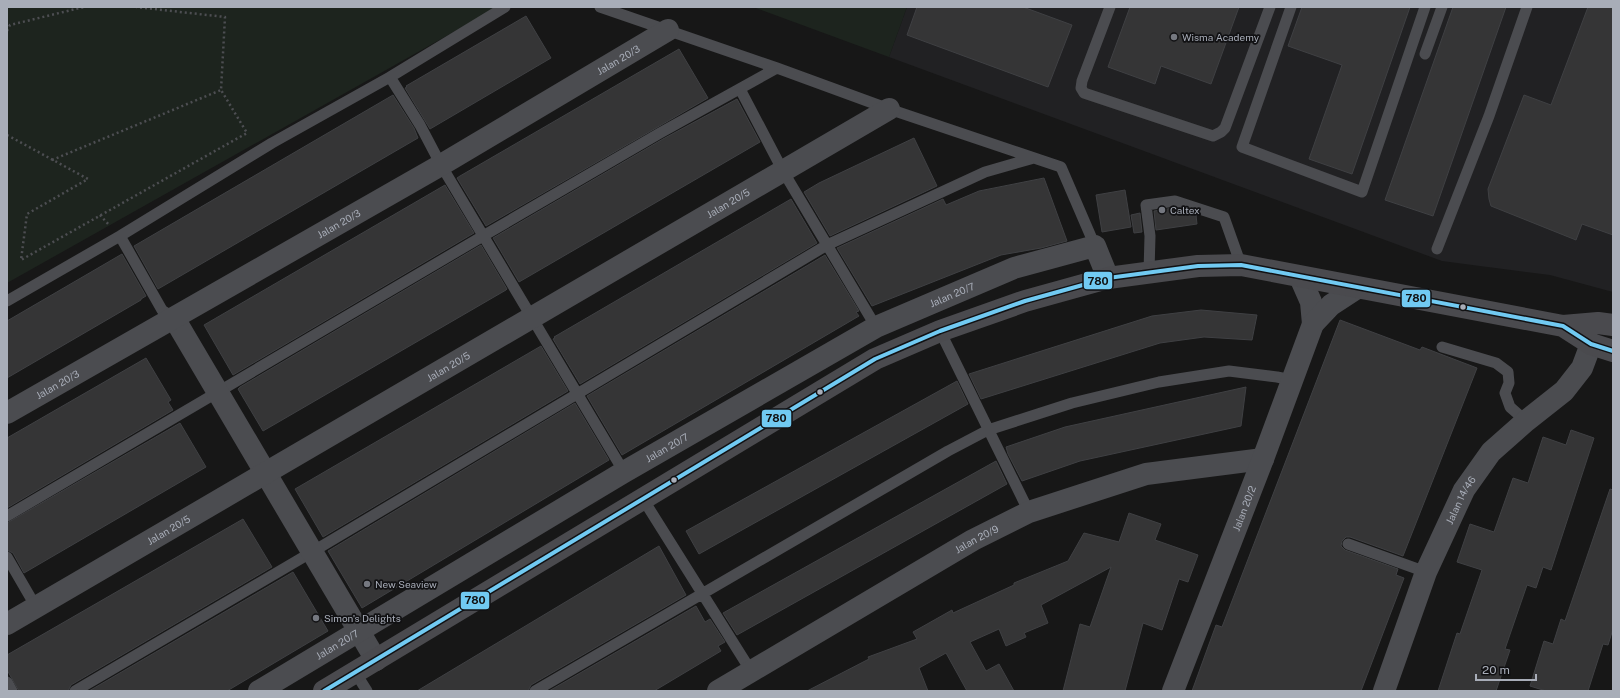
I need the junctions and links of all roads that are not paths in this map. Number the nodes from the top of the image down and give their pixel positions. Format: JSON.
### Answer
{"nodes":[{"id":1,"x":505,"y":7,"type":"edge"},
{"id":2,"x":600,"y":7,"type":"edge"},
{"id":3,"x":1110,"y":7,"type":"edge"},
{"id":4,"x":1270,"y":7,"type":"edge"},
{"id":5,"x":1292,"y":7,"type":"edge"},
{"id":6,"x":1425,"y":7,"type":"edge"},
{"id":7,"x":1442,"y":7,"type":"edge"},
{"id":8,"x":1527,"y":7,"type":"edge"},
{"id":9,"x":668,"y":30,"type":"junction"},
{"id":10,"x":1426,"y":54,"type":"dead end"},
{"id":11,"x":777,"y":68,"type":"junction"},
{"id":12,"x":390,"y":77,"type":"junction"},
{"id":13,"x":740,"y":89,"type":"junction"},
{"id":14,"x":889,"y":109,"type":"junction"},
{"id":15,"x":1034,"y":158,"type":"junction"},
{"id":16,"x":441,"y":165,"type":"junction"},
{"id":17,"x":784,"y":171,"type":"junction"},
{"id":18,"x":120,"y":236,"type":"junction"},
{"id":19,"x":483,"y":236,"type":"junction"},
{"id":20,"x":827,"y":245,"type":"junction"},
{"id":21,"x":1094,"y":246,"type":"junction"},
{"id":22,"x":1436,"y":249,"type":"dead end"},
{"id":23,"x":1241,"y":265,"type":"junction"},
{"id":24,"x":1149,"y":272,"type":"junction"},
{"id":25,"x":1300,"y":277,"type":"junction"},
{"id":26,"x":1108,"y":278,"type":"junction"},
{"id":27,"x":1357,"y":288,"type":"junction"},
{"id":28,"x":7,"y":302,"type":"edge"},
{"id":29,"x":174,"y":318,"type":"junction"},
{"id":30,"x":532,"y":318,"type":"junction"},
{"id":31,"x":1313,"y":324,"type":"junction"},
{"id":32,"x":1613,"y":325,"type":"edge"},
{"id":33,"x":1563,"y":326,"type":"junction"},
{"id":34,"x":876,"y":327,"type":"junction"},
{"id":35,"x":940,"y":331,"type":"junction"},
{"id":36,"x":1591,"y":344,"type":"junction"},
{"id":37,"x":1442,"y":347,"type":"dead end"},
{"id":38,"x":1613,"y":351,"type":"edge"},
{"id":39,"x":1292,"y":380,"type":"junction"},
{"id":40,"x":218,"y":393,"type":"junction"},
{"id":41,"x":578,"y":394,"type":"junction"},
{"id":42,"x":7,"y":413,"type":"edge"},
{"id":43,"x":1526,"y":420,"type":"junction"},
{"id":44,"x":988,"y":430,"type":"junction"},
{"id":45,"x":1264,"y":459,"type":"junction"},
{"id":46,"x":624,"y":472,"type":"junction"},
{"id":47,"x":266,"y":474,"type":"junction"},
{"id":48,"x":643,"y":499,"type":"junction"},
{"id":49,"x":1029,"y":512,"type":"junction"},
{"id":50,"x":7,"y":516,"type":"edge"},
{"id":51,"x":1348,"y":544,"type":"dead end"},
{"id":52,"x":312,"y":552,"type":"junction"},
{"id":53,"x":7,"y":557,"type":"edge"},
{"id":54,"x":1426,"y":572,"type":"junction"},
{"id":55,"x":702,"y":593,"type":"junction"},
{"id":56,"x":36,"y":607,"type":"junction"},
{"id":57,"x":7,"y":624,"type":"edge"},
{"id":58,"x":359,"y":632,"type":"junction"},
{"id":59,"x":376,"y":660,"type":"junction"},
{"id":60,"x":751,"y":671,"type":"junction"},
{"id":61,"x":355,"y":672,"type":"junction"},
{"id":62,"x":7,"y":682,"type":"edge"},
{"id":63,"x":12,"y":691,"type":"edge"},
{"id":64,"x":75,"y":691,"type":"edge"},
{"id":65,"x":259,"y":691,"type":"edge"},
{"id":66,"x":324,"y":691,"type":"edge"},
{"id":67,"x":367,"y":691,"type":"edge"},
{"id":68,"x":535,"y":691,"type":"edge"},
{"id":69,"x":718,"y":691,"type":"edge"},
{"id":70,"x":1173,"y":691,"type":"edge"},
{"id":71,"x":1384,"y":691,"type":"edge"}],
"edges":[{"from":1,"to":12,"type":"lane"},
{"from":2,"to":9,"type":"lane"},
{"from":3,"to":4,"type":"lane"},
{"from":5,"to":6,"type":"lane"},
{"from":7,"to":10,"type":"lane"},
{"from":8,"to":22,"type":"lane"},
{"from":9,"to":11,"type":"lane"},
{"from":9,"to":16,"type":"street","name":"Jalan 20/3"},
{"from":11,"to":13,"type":"lane"},
{"from":11,"to":14,"type":"lane"},
{"from":12,"to":16,"type":"lane"},
{"from":12,"to":18,"type":"lane"},
{"from":13,"to":17,"type":"lane"},
{"from":13,"to":19,"type":"lane"},
{"from":14,"to":15,"type":"lane"},
{"from":14,"to":17,"type":"street","name":"Jalan 20/5"},
{"from":15,"to":20,"type":"lane"},
{"from":15,"to":21,"type":"lane"},
{"from":16,"to":19,"type":"lane"},
{"from":16,"to":29,"type":"street","name":"Jalan 20/3"},
{"from":17,"to":20,"type":"lane"},
{"from":17,"to":30,"type":"street","name":"Jalan 20/5"},
{"from":18,"to":28,"type":"lane"},
{"from":18,"to":29,"type":"lane"},
{"from":19,"to":30,"type":"lane"},
{"from":19,"to":40,"type":"lane"},
{"from":20,"to":34,"type":"lane"},
{"from":20,"to":41,"type":"lane"},
{"from":21,"to":26,"type":"street"},
{"from":21,"to":34,"type":"street","name":"Jalan 20/7"},
{"from":23,"to":24,"type":"street"},
{"from":23,"to":24,"type":"lane"},
{"from":23,"to":25,"type":"street"},
{"from":24,"to":26,"type":"street"},
{"from":25,"to":27,"type":"street"},
{"from":25,"to":31,"type":"street","name":"Jalan 20/2"},
{"from":26,"to":35,"type":"street"},
{"from":27,"to":31,"type":"street","name":"Jalan 20/2"},
{"from":27,"to":33,"type":"street"},
{"from":29,"to":40,"type":"street"},
{"from":29,"to":42,"type":"street","name":"Jalan 20/3"},
{"from":30,"to":41,"type":"lane"},
{"from":30,"to":47,"type":"street","name":"Jalan 20/5"},
{"from":31,"to":39,"type":"street","name":"Jalan 20/2"},
{"from":32,"to":33,"type":"street"},
{"from":33,"to":36,"type":"street"},
{"from":34,"to":46,"type":"street","name":"Jalan 20/7"},
{"from":35,"to":44,"type":"lane"},
{"from":35,"to":48,"type":"street"},
{"from":36,"to":38,"type":"street"},
{"from":36,"to":43,"type":"street","name":"Jalan 14/46"},
{"from":37,"to":43,"type":"lane"},
{"from":39,"to":44,"type":"lane"},
{"from":39,"to":45,"type":"street","name":"Jalan 20/2"},
{"from":40,"to":47,"type":"street"},
{"from":40,"to":50,"type":"lane"},
{"from":41,"to":46,"type":"lane"},
{"from":41,"to":52,"type":"lane"},
{"from":43,"to":54,"type":"street","name":"Jalan 14/46"},
{"from":44,"to":49,"type":"lane"},
{"from":44,"to":55,"type":"lane"},
{"from":45,"to":49,"type":"street","name":"Jalan 20/9"},
{"from":45,"to":70,"type":"street","name":"Jalan 20/2"},
{"from":46,"to":58,"type":"street","name":"Jalan 20/7"},
{"from":47,"to":52,"type":"street"},
{"from":47,"to":56,"type":"street","name":"Jalan 20/5"},
{"from":48,"to":55,"type":"lane"},
{"from":48,"to":59,"type":"street"},
{"from":49,"to":60,"type":"street","name":"Jalan 20/9"},
{"from":51,"to":54,"type":"lane"},
{"from":52,"to":58,"type":"street"},
{"from":52,"to":64,"type":"lane"},
{"from":53,"to":56,"type":"lane"},
{"from":54,"to":71,"type":"street","name":"Jalan 14/46"},
{"from":55,"to":60,"type":"lane"},
{"from":55,"to":68,"type":"lane"},
{"from":56,"to":57,"type":"street","name":"Jalan 20/5"},
{"from":58,"to":59,"type":"street"},
{"from":58,"to":65,"type":"street","name":"Jalan 20/7"},
{"from":59,"to":61,"type":"street"},
{"from":60,"to":69,"type":"street","name":"Jalan 20/9"},
{"from":61,"to":66,"type":"street"},
{"from":61,"to":67,"type":"lane"},
{"from":62,"to":63,"type":"lane"}]}
